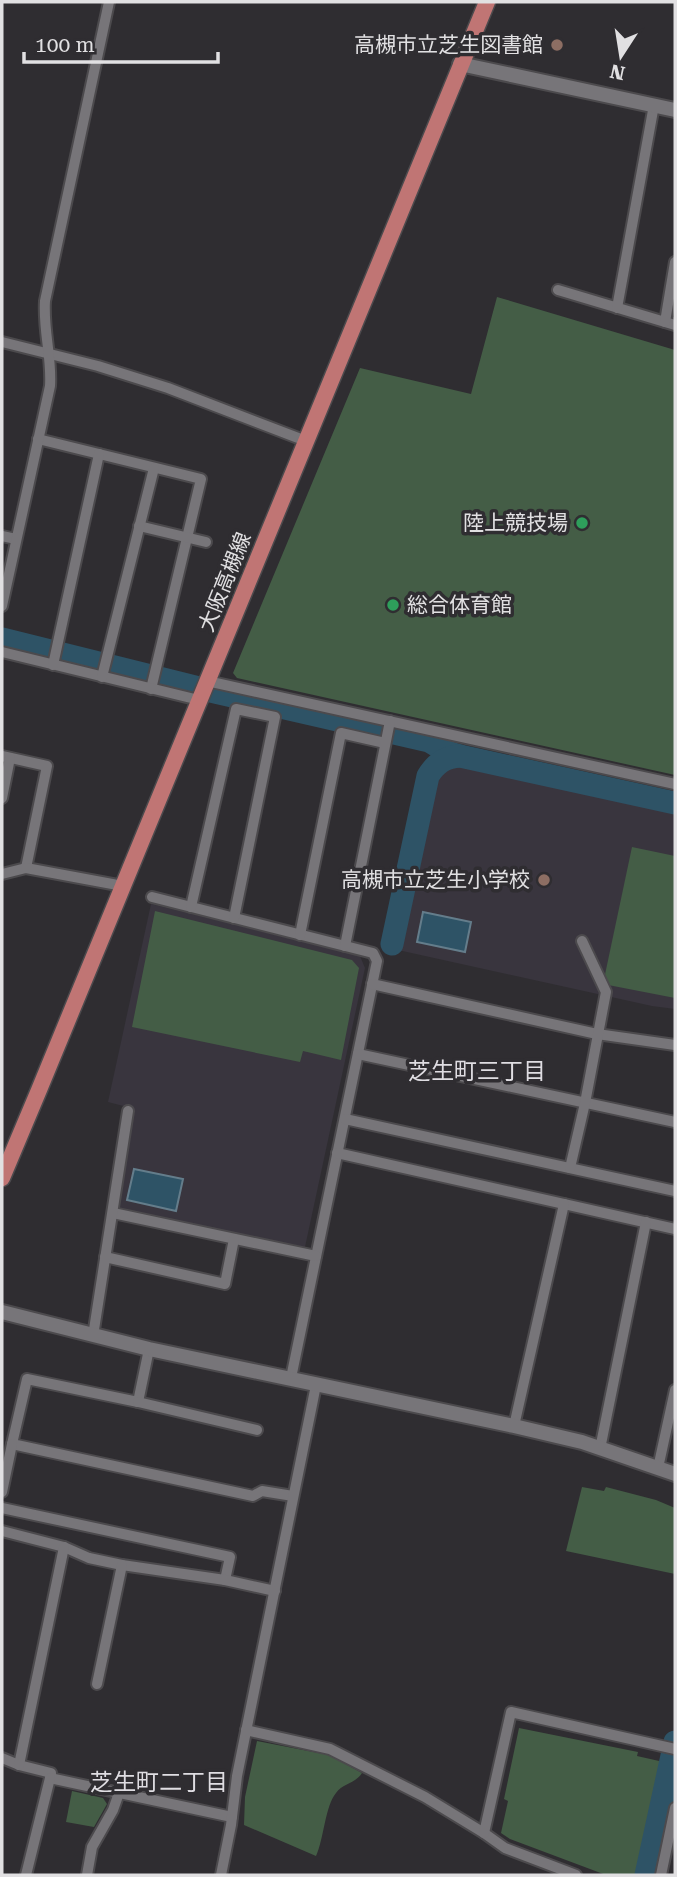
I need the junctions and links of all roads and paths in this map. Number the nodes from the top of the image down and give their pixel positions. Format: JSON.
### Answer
{"nodes":[{"id":1,"x":110,"y":2,"type":"edge"},
{"id":2,"x":487,"y":2,"type":"edge"},
{"id":3,"x":460,"y":64,"type":"junction"},
{"id":4,"x":653,"y":105,"type":"junction"},
{"id":5,"x":675,"y":110,"type":"edge"},
{"id":6,"x":675,"y":262,"type":"edge"},
{"id":7,"x":558,"y":290,"type":"dead end"},
{"id":8,"x":617,"y":307,"type":"junction"},
{"id":9,"x":670,"y":323,"type":"edge"},
{"id":10,"x":2,"y":342,"type":"edge"},
{"id":11,"x":50,"y":354,"type":"junction"},
{"id":12,"x":38,"y":439,"type":"junction"},
{"id":13,"x":306,"y":441,"type":"junction"},
{"id":14,"x":99,"y":454,"type":"junction"},
{"id":15,"x":154,"y":468,"type":"junction"},
{"id":16,"x":139,"y":526,"type":"junction"},
{"id":17,"x":2,"y":536,"type":"edge"},
{"id":18,"x":187,"y":538,"type":"junction"},
{"id":19,"x":16,"y":540,"type":"junction"},
{"id":20,"x":206,"y":542,"type":"dead end"},
{"id":21,"x":2,"y":606,"type":"edge"},
{"id":22,"x":2,"y":652,"type":"edge"},
{"id":23,"x":53,"y":665,"type":"junction"},
{"id":24,"x":102,"y":677,"type":"junction"},
{"id":25,"x":207,"y":681,"type":"junction"},
{"id":26,"x":151,"y":689,"type":"junction"},
{"id":27,"x":253,"y":691,"type":"junction"},
{"id":28,"x":198,"y":700,"type":"junction"},
{"id":29,"x":248,"y":712,"type":"junction"},
{"id":30,"x":388,"y":732,"type":"junction"},
{"id":31,"x":6,"y":757,"type":"edge"},
{"id":32,"x":675,"y":784,"type":"edge"},
{"id":33,"x":2,"y":798,"type":"edge"},
{"id":34,"x":26,"y":868,"type":"junction"},
{"id":35,"x":2,"y":874,"type":"edge"},
{"id":36,"x":123,"y":886,"type":"junction"},
{"id":37,"x":152,"y":897,"type":"dead end"},
{"id":38,"x":191,"y":907,"type":"junction"},
{"id":39,"x":234,"y":918,"type":"junction"},
{"id":40,"x":299,"y":934,"type":"junction"},
{"id":41,"x":582,"y":941,"type":"dead end"},
{"id":42,"x":345,"y":946,"type":"junction"},
{"id":43,"x":372,"y":984,"type":"junction"},
{"id":44,"x":597,"y":1034,"type":"junction"},
{"id":45,"x":675,"y":1045,"type":"edge"},
{"id":46,"x":358,"y":1054,"type":"junction"},
{"id":47,"x":585,"y":1103,"type":"junction"},
{"id":48,"x":128,"y":1111,"type":"dead end"},
{"id":49,"x":345,"y":1119,"type":"junction"},
{"id":50,"x":675,"y":1122,"type":"edge"},
{"id":51,"x":338,"y":1153,"type":"junction"},
{"id":52,"x":569,"y":1168,"type":"junction"},
{"id":53,"x":2,"y":1178,"type":"edge"},
{"id":54,"x":675,"y":1191,"type":"edge"},
{"id":55,"x":564,"y":1204,"type":"junction"},
{"id":56,"x":113,"y":1213,"type":"junction"},
{"id":57,"x":646,"y":1222,"type":"junction"},
{"id":58,"x":675,"y":1229,"type":"edge"},
{"id":59,"x":234,"y":1239,"type":"junction"},
{"id":60,"x":316,"y":1256,"type":"junction"},
{"id":61,"x":105,"y":1258,"type":"junction"},
{"id":62,"x":2,"y":1312,"type":"edge"},
{"id":63,"x":93,"y":1336,"type":"junction"},
{"id":64,"x":149,"y":1349,"type":"junction"},
{"id":65,"x":291,"y":1378,"type":"junction"},
{"id":66,"x":316,"y":1385,"type":"junction"},
{"id":67,"x":675,"y":1390,"type":"edge"},
{"id":68,"x":138,"y":1402,"type":"junction"},
{"id":69,"x":514,"y":1426,"type":"junction"},
{"id":70,"x":257,"y":1430,"type":"dead end"},
{"id":71,"x":12,"y":1444,"type":"junction"},
{"id":72,"x":600,"y":1449,"type":"junction"},
{"id":73,"x":658,"y":1468,"type":"junction"},
{"id":74,"x":675,"y":1474,"type":"edge"},
{"id":75,"x":2,"y":1492,"type":"edge"},
{"id":76,"x":293,"y":1496,"type":"junction"},
{"id":77,"x":2,"y":1508,"type":"edge"},
{"id":78,"x":2,"y":1531,"type":"edge"},
{"id":79,"x":64,"y":1547,"type":"junction"},
{"id":80,"x":122,"y":1565,"type":"junction"},
{"id":81,"x":225,"y":1580,"type":"junction"},
{"id":82,"x":275,"y":1591,"type":"junction"},
{"id":83,"x":97,"y":1684,"type":"dead end"},
{"id":84,"x":246,"y":1730,"type":"junction"},
{"id":85,"x":671,"y":1748,"type":"edge"},
{"id":86,"x":2,"y":1759,"type":"edge"},
{"id":87,"x":19,"y":1765,"type":"junction"},
{"id":88,"x":50,"y":1778,"type":"junction"},
{"id":89,"x":120,"y":1793,"type":"junction"},
{"id":90,"x":675,"y":1808,"type":"edge"},
{"id":91,"x":232,"y":1816,"type":"junction"},
{"id":92,"x":484,"y":1833,"type":"junction"},
{"id":93,"x":26,"y":1875,"type":"edge"},
{"id":94,"x":87,"y":1875,"type":"edge"},
{"id":95,"x":221,"y":1875,"type":"edge"},
{"id":96,"x":576,"y":1875,"type":"edge"},
{"id":97,"x":661,"y":1875,"type":"edge"}],
"edges":[{"from":1,"to":11,"type":"street"},
{"from":2,"to":3,"type":"main road","name":"大阪高槻線"},
{"from":3,"to":4,"type":"street"},
{"from":3,"to":13,"type":"main road","name":"大阪高槻線"},
{"from":4,"to":5,"type":"street"},
{"from":4,"to":8,"type":"street"},
{"from":6,"to":9,"type":"street"},
{"from":7,"to":8,"type":"street"},
{"from":8,"to":9,"type":"street"},
{"from":10,"to":11,"type":"street"},
{"from":11,"to":12,"type":"street"},
{"from":11,"to":13,"type":"street"},
{"from":12,"to":14,"type":"street"},
{"from":12,"to":19,"type":"street"},
{"from":13,"to":25,"type":"main road","name":"大阪高槻線"},
{"from":14,"to":15,"type":"street"},
{"from":14,"to":23,"type":"street"},
{"from":15,"to":16,"type":"street"},
{"from":15,"to":18,"type":"street"},
{"from":16,"to":18,"type":"street"},
{"from":16,"to":24,"type":"street"},
{"from":17,"to":19,"type":"street"},
{"from":18,"to":20,"type":"street"},
{"from":18,"to":26,"type":"street"},
{"from":19,"to":21,"type":"street"},
{"from":22,"to":23,"type":"street"},
{"from":23,"to":24,"type":"street"},
{"from":24,"to":26,"type":"street"},
{"from":25,"to":27,"type":"street"},
{"from":25,"to":28,"type":"main road","name":"大阪高槻線"},
{"from":26,"to":28,"type":"street"},
{"from":27,"to":29,"type":"street"},
{"from":27,"to":30,"type":"street"},
{"from":28,"to":36,"type":"main road","name":"大阪高槻線"},
{"from":29,"to":38,"type":"street"},
{"from":29,"to":39,"type":"street"},
{"from":30,"to":32,"type":"street"},
{"from":30,"to":40,"type":"street"},
{"from":30,"to":42,"type":"street"},
{"from":31,"to":33,"type":"street"},
{"from":31,"to":34,"type":"street"},
{"from":34,"to":35,"type":"street"},
{"from":34,"to":36,"type":"street"},
{"from":36,"to":53,"type":"main road","name":"大阪高槻線"},
{"from":37,"to":38,"type":"street"},
{"from":38,"to":39,"type":"street"},
{"from":39,"to":40,"type":"street"},
{"from":40,"to":42,"type":"street"},
{"from":41,"to":44,"type":"street"},
{"from":42,"to":43,"type":"street"},
{"from":43,"to":44,"type":"street"},
{"from":43,"to":46,"type":"street"},
{"from":44,"to":45,"type":"street"},
{"from":44,"to":47,"type":"street"},
{"from":46,"to":47,"type":"street"},
{"from":46,"to":49,"type":"street"},
{"from":47,"to":50,"type":"street"},
{"from":47,"to":52,"type":"street"},
{"from":48,"to":56,"type":"street"},
{"from":49,"to":51,"type":"street"},
{"from":49,"to":52,"type":"street"},
{"from":51,"to":55,"type":"street"},
{"from":51,"to":60,"type":"street"},
{"from":52,"to":54,"type":"street"},
{"from":55,"to":57,"type":"street"},
{"from":55,"to":69,"type":"street"},
{"from":56,"to":59,"type":"street"},
{"from":56,"to":61,"type":"street"},
{"from":57,"to":58,"type":"street"},
{"from":57,"to":72,"type":"street"},
{"from":59,"to":60,"type":"street"},
{"from":59,"to":61,"type":"street"},
{"from":60,"to":65,"type":"street"},
{"from":61,"to":63,"type":"street"},
{"from":62,"to":63,"type":"street"},
{"from":63,"to":64,"type":"street"},
{"from":64,"to":65,"type":"street"},
{"from":64,"to":68,"type":"street"},
{"from":65,"to":66,"type":"street"},
{"from":66,"to":69,"type":"street"},
{"from":66,"to":76,"type":"street"},
{"from":67,"to":73,"type":"street"},
{"from":68,"to":70,"type":"street"},
{"from":68,"to":71,"type":"street"},
{"from":69,"to":72,"type":"street"},
{"from":71,"to":75,"type":"street"},
{"from":71,"to":76,"type":"street"},
{"from":72,"to":73,"type":"street"},
{"from":73,"to":74,"type":"street"},
{"from":76,"to":82,"type":"street"},
{"from":77,"to":81,"type":"street"},
{"from":78,"to":79,"type":"street"},
{"from":79,"to":80,"type":"street"},
{"from":79,"to":87,"type":"street"},
{"from":80,"to":81,"type":"street"},
{"from":80,"to":83,"type":"street"},
{"from":81,"to":82,"type":"street"},
{"from":82,"to":84,"type":"street"},
{"from":84,"to":91,"type":"street"},
{"from":84,"to":92,"type":"street"},
{"from":85,"to":92,"type":"street"},
{"from":86,"to":87,"type":"street"},
{"from":87,"to":88,"type":"street"},
{"from":88,"to":89,"type":"street"},
{"from":88,"to":93,"type":"street"},
{"from":89,"to":91,"type":"street"},
{"from":89,"to":94,"type":"street"},
{"from":90,"to":97,"type":"street"},
{"from":91,"to":95,"type":"street"},
{"from":92,"to":96,"type":"street"}]}
